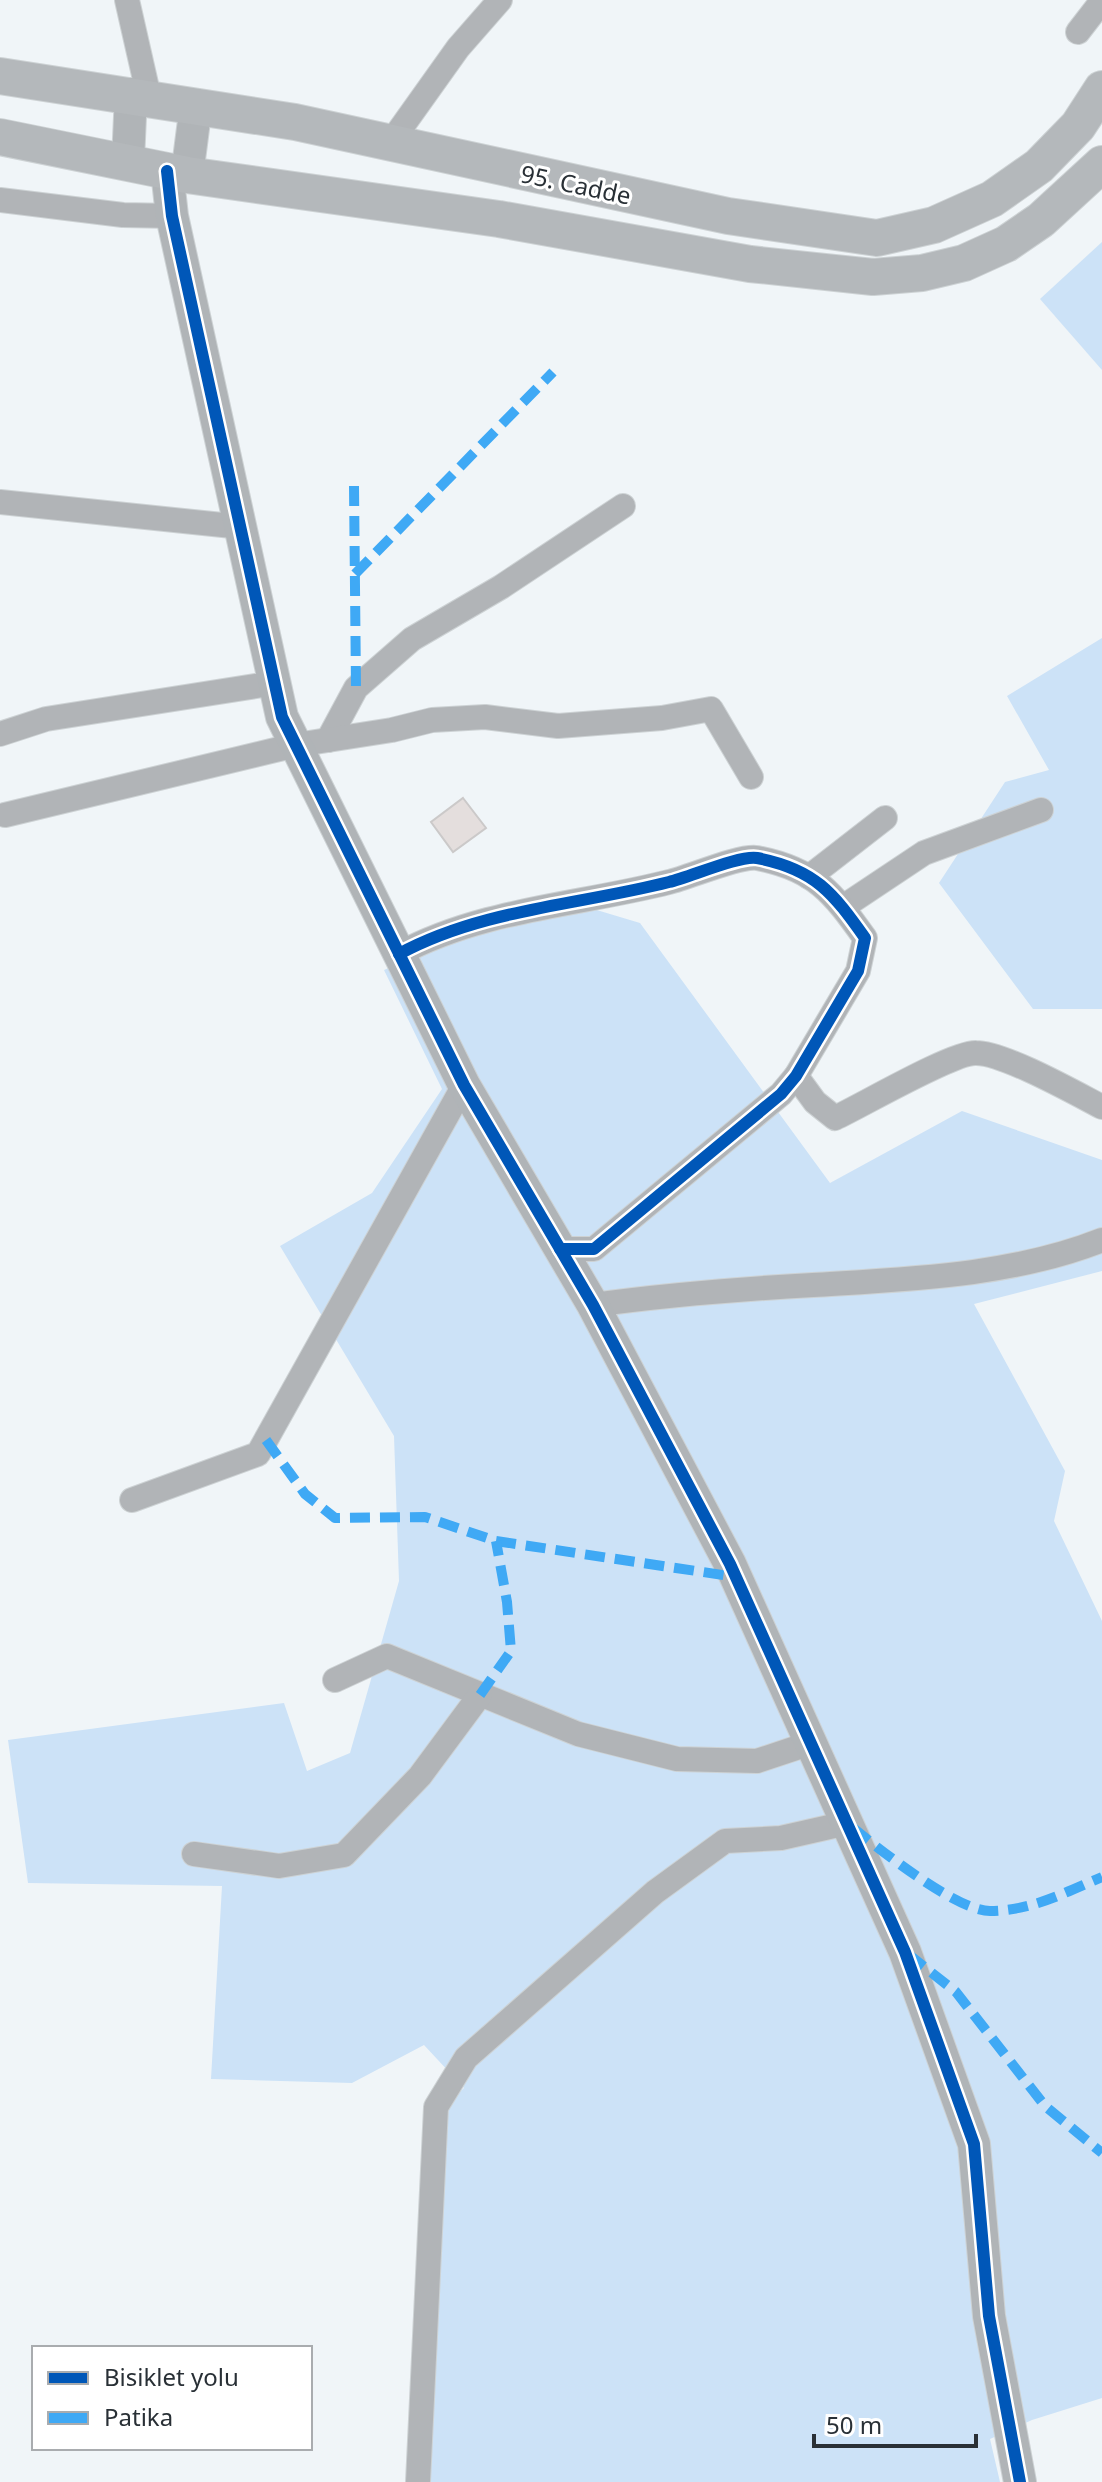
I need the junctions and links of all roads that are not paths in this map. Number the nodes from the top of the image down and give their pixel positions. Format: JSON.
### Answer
{"nodes":[{"id":1,"x":127,"y":0,"type":"edge"},
{"id":2,"x":500,"y":0,"type":"edge"},
{"id":3,"x":1102,"y":1,"type":"edge"},
{"id":4,"x":1078,"y":32,"type":"dead end"},
{"id":5,"x":0,"y":76,"type":"edge"},
{"id":6,"x":1102,"y":89,"type":"edge"},
{"id":7,"x":140,"y":96,"type":"junction"},
{"id":8,"x":196,"y":105,"type":"junction"},
{"id":9,"x":0,"y":137,"type":"edge"},
{"id":10,"x":391,"y":142,"type":"junction"},
{"id":11,"x":128,"y":161,"type":"junction"},
{"id":12,"x":1102,"y":164,"type":"edge"},
{"id":13,"x":177,"y":173,"type":"junction"},
{"id":14,"x":0,"y":200,"type":"edge"},
{"id":15,"x":172,"y":216,"type":"junction"},
{"id":16,"x":0,"y":502,"type":"edge"},
{"id":17,"x":623,"y":506,"type":"dead end"},
{"id":18,"x":242,"y":527,"type":"junction"},
{"id":19,"x":275,"y":683,"type":"junction"},
{"id":20,"x":0,"y":734,"type":"edge"},
{"id":21,"x":328,"y":740,"type":"junction"},
{"id":22,"x":296,"y":745,"type":"junction"},
{"id":23,"x":751,"y":777,"type":"dead end"},
{"id":24,"x":1041,"y":810,"type":"dead end"},
{"id":25,"x":5,"y":815,"type":"dead end"},
{"id":26,"x":885,"y":818,"type":"dead end"},
{"id":27,"x":809,"y":877,"type":"junction"},
{"id":28,"x":843,"y":907,"type":"junction"},
{"id":29,"x":399,"y":954,"type":"junction"},
{"id":30,"x":796,"y":1076,"type":"junction"},
{"id":31,"x":464,"y":1085,"type":"junction"},
{"id":32,"x":1102,"y":1107,"type":"edge"},
{"id":33,"x":1102,"y":1240,"type":"edge"},
{"id":34,"x":560,"y":1249,"type":"junction"},
{"id":35,"x":593,"y":1305,"type":"junction"},
{"id":36,"x":132,"y":1500,"type":"dead end"},
{"id":37,"x":335,"y":1680,"type":"dead end"},
{"id":38,"x":480,"y":1695,"type":"junction"},
{"id":39,"x":811,"y":1743,"type":"junction"},
{"id":40,"x":847,"y":1823,"type":"junction"},
{"id":41,"x":194,"y":1854,"type":"dead end"},
{"id":42,"x":418,"y":2482,"type":"edge"},
{"id":43,"x":1020,"y":2482,"type":"edge"}],
"edges":[{"from":1,"to":7,"type":"street"},
{"from":2,"to":10,"type":"street"},
{"from":3,"to":4,"type":"street"},
{"from":5,"to":7,"type":"main road","name":"95. Cadde"},
{"from":6,"to":10,"type":"main road","name":"95. Cadde"},
{"from":7,"to":8,"type":"main road","name":"95. Cadde"},
{"from":7,"to":11,"type":"street"},
{"from":8,"to":10,"type":"main road","name":"95. Cadde"},
{"from":8,"to":13,"type":"street"},
{"from":9,"to":11,"type":"main road","name":"95. Cadde"},
{"from":11,"to":13,"type":"main road","name":"95. Cadde"},
{"from":12,"to":13,"type":"main road","name":"95. Cadde"},
{"from":13,"to":15,"type":"street"},
{"from":14,"to":15,"type":"street"},
{"from":15,"to":18,"type":"street"},
{"from":16,"to":18,"type":"street"},
{"from":17,"to":21,"type":"street"},
{"from":18,"to":19,"type":"street"},
{"from":19,"to":20,"type":"street"},
{"from":19,"to":22,"type":"street"},
{"from":21,"to":22,"type":"street"},
{"from":21,"to":23,"type":"street"},
{"from":22,"to":25,"type":"street"},
{"from":22,"to":29,"type":"street"},
{"from":24,"to":28,"type":"street"},
{"from":26,"to":27,"type":"street"},
{"from":27,"to":28,"type":"street"},
{"from":27,"to":29,"type":"street"},
{"from":28,"to":30,"type":"street"},
{"from":29,"to":31,"type":"street"},
{"from":30,"to":32,"type":"street"},
{"from":30,"to":34,"type":"street"},
{"from":31,"to":34,"type":"street"},
{"from":31,"to":36,"type":"street"},
{"from":33,"to":35,"type":"street"},
{"from":34,"to":35,"type":"street"},
{"from":35,"to":39,"type":"street"},
{"from":37,"to":38,"type":"street"},
{"from":38,"to":39,"type":"street"},
{"from":38,"to":41,"type":"street"},
{"from":39,"to":40,"type":"street"},
{"from":40,"to":42,"type":"street"},
{"from":40,"to":43,"type":"street"}]}
